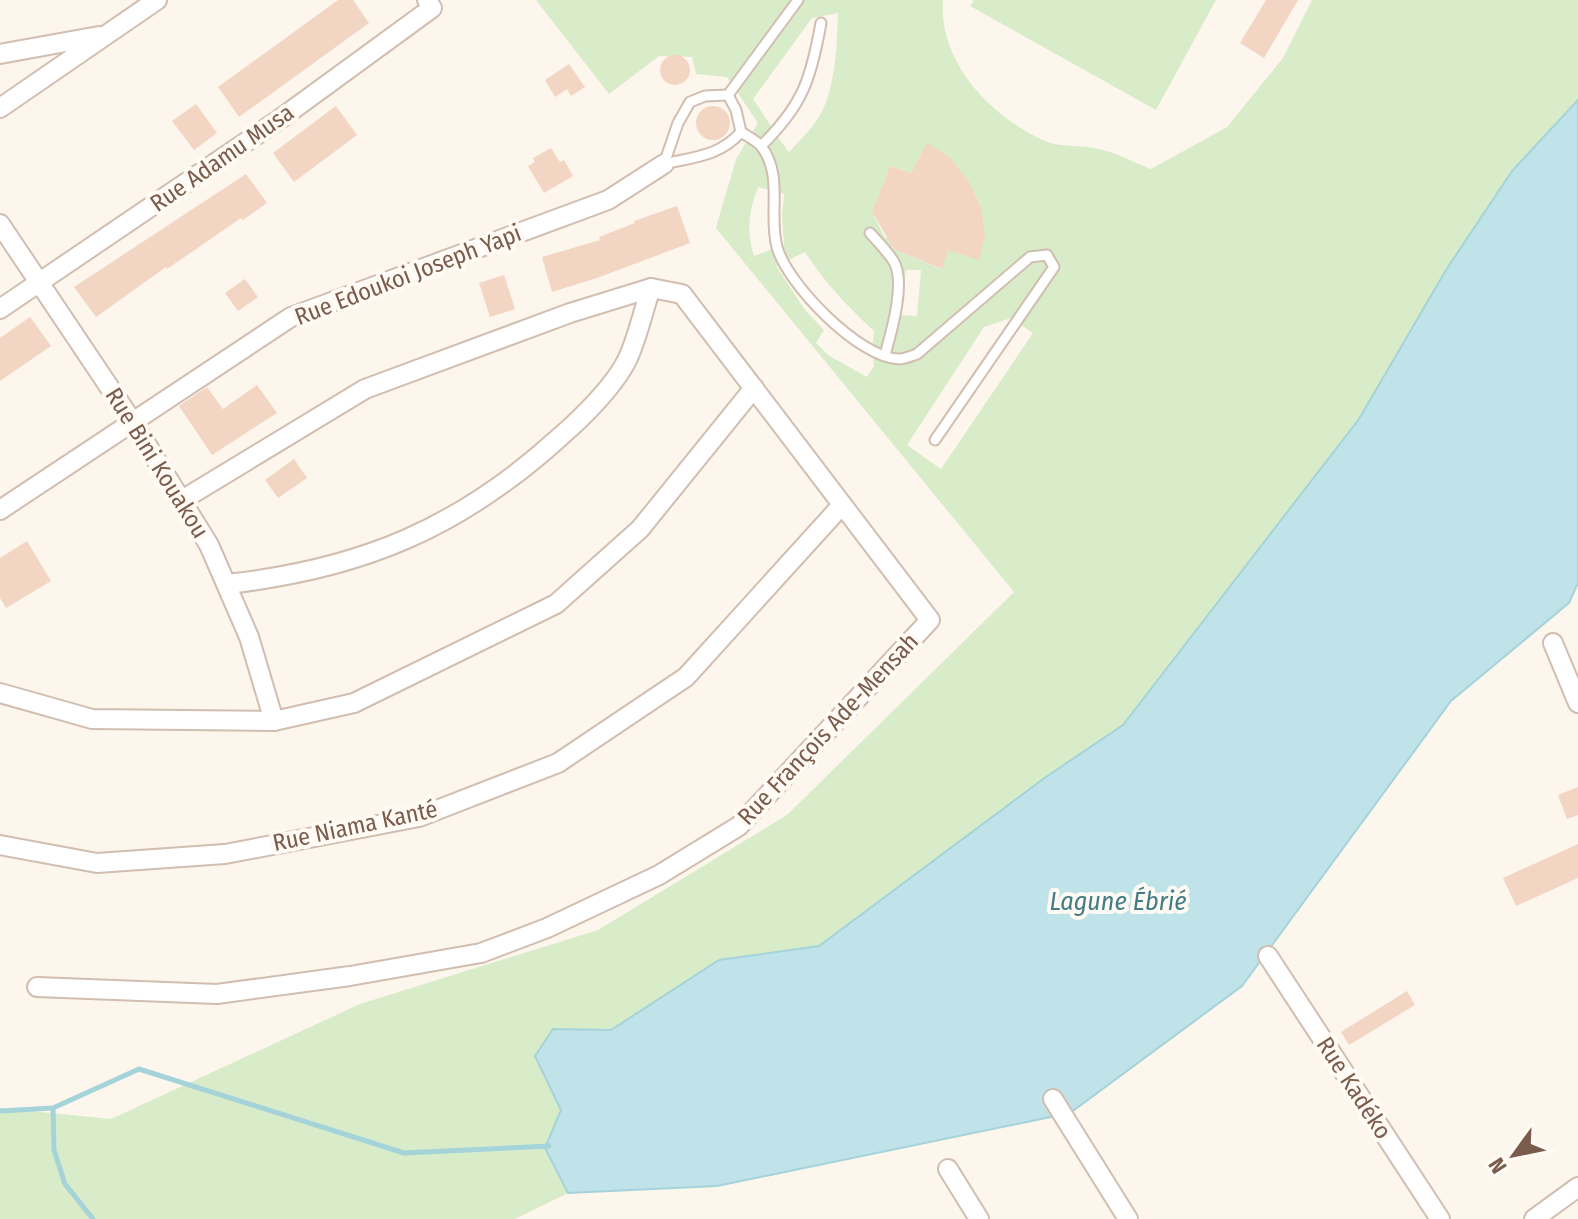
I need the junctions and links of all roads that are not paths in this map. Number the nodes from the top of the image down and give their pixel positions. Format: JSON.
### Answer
{"nodes":[{"id":1,"x":157,"y":0,"type":"edge"},
{"id":2,"x":427,"y":0,"type":"edge"},
{"id":3,"x":798,"y":0,"type":"edge"},
{"id":4,"x":821,"y":23,"type":"dead end"},
{"id":5,"x":108,"y":34,"type":"junction"},
{"id":6,"x":0,"y":54,"type":"edge"},
{"id":7,"x":728,"y":95,"type":"junction"},
{"id":8,"x":0,"y":108,"type":"edge"},
{"id":9,"x":741,"y":132,"type":"junction"},
{"id":10,"x":761,"y":146,"type":"junction"},
{"id":11,"x":664,"y":164,"type":"junction"},
{"id":12,"x":0,"y":224,"type":"edge"},
{"id":13,"x":870,"y":233,"type":"dead end"},
{"id":14,"x":39,"y":283,"type":"junction"},
{"id":15,"x":651,"y":288,"type":"junction"},
{"id":16,"x":0,"y":309,"type":"edge"},
{"id":17,"x":885,"y":355,"type":"junction"},
{"id":18,"x":754,"y":388,"type":"junction"},
{"id":19,"x":132,"y":421,"type":"junction"},
{"id":20,"x":935,"y":440,"type":"dead end"},
{"id":21,"x":182,"y":500,"type":"junction"},
{"id":22,"x":842,"y":505,"type":"junction"},
{"id":23,"x":0,"y":510,"type":"edge"},
{"id":24,"x":227,"y":584,"type":"junction"},
{"id":25,"x":1553,"y":643,"type":"dead end"},
{"id":26,"x":0,"y":693,"type":"edge"},
{"id":27,"x":1578,"y":703,"type":"edge"},
{"id":28,"x":274,"y":721,"type":"junction"},
{"id":29,"x":0,"y":845,"type":"edge"},
{"id":30,"x":1268,"y":956,"type":"dead end"},
{"id":31,"x":37,"y":987,"type":"dead end"},
{"id":32,"x":1053,"y":1099,"type":"dead end"},
{"id":33,"x":948,"y":1169,"type":"dead end"},
{"id":34,"x":1578,"y":1187,"type":"edge"},
{"id":35,"x":979,"y":1219,"type":"edge"},
{"id":36,"x":1128,"y":1219,"type":"edge"},
{"id":37,"x":1440,"y":1219,"type":"edge"},
{"id":38,"x":1534,"y":1219,"type":"edge"}],
"edges":[{"from":1,"to":5,"type":"street"},
{"from":2,"to":14,"type":"street","name":"Rue Adamu Musa"},
{"from":3,"to":7,"type":"lane"},
{"from":4,"to":10,"type":"lane"},
{"from":5,"to":6,"type":"street"},
{"from":5,"to":8,"type":"street"},
{"from":7,"to":9,"type":"lane"},
{"from":7,"to":11,"type":"lane"},
{"from":9,"to":10,"type":"lane"},
{"from":9,"to":11,"type":"lane"},
{"from":10,"to":17,"type":"lane"},
{"from":11,"to":19,"type":"street","name":"Rue Edoukoi Joseph Yapi"},
{"from":12,"to":14,"type":"street","name":"Rue Bini Kouakou"},
{"from":13,"to":17,"type":"lane"},
{"from":14,"to":16,"type":"street","name":"Rue Adamu Musa"},
{"from":14,"to":19,"type":"street","name":"Rue Bini Kouakou"},
{"from":15,"to":18,"type":"street","name":"Rue François Ade-Mensah"},
{"from":15,"to":21,"type":"street"},
{"from":15,"to":24,"type":"street"},
{"from":17,"to":20,"type":"lane"},
{"from":18,"to":22,"type":"street","name":"Rue François Ade-Mensah"},
{"from":18,"to":28,"type":"street"},
{"from":19,"to":21,"type":"street","name":"Rue Bini Kouakou"},
{"from":19,"to":23,"type":"street","name":"Rue Edoukoi Joseph Yapi"},
{"from":21,"to":24,"type":"street","name":"Rue Bini Kouakou"},
{"from":22,"to":29,"type":"street","name":"Rue Niama Kanté"},
{"from":22,"to":31,"type":"street","name":"Rue François Ade-Mensah"},
{"from":24,"to":28,"type":"street","name":"Rue Bini Kouakou"},
{"from":25,"to":27,"type":"street"},
{"from":26,"to":28,"type":"street"},
{"from":30,"to":37,"type":"street","name":"Rue Kadéko"},
{"from":32,"to":36,"type":"street"},
{"from":33,"to":35,"type":"street"},
{"from":34,"to":38,"type":"street"}]}
